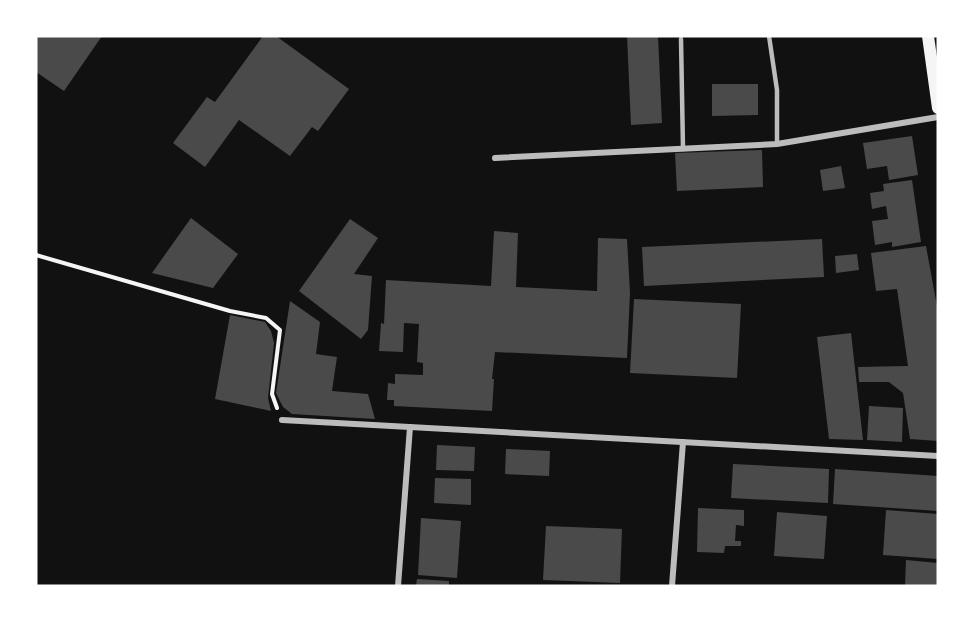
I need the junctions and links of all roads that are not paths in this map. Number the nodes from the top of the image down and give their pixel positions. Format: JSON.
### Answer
{"nodes":[{"id":1,"x":769,"y":36,"type":"edge"},
{"id":2,"x":928,"y":36,"type":"edge"},
{"id":3,"x":681,"y":39,"type":"dead end"},
{"id":4,"x":938,"y":108,"type":"edge"},
{"id":5,"x":938,"y":117,"type":"edge"},
{"id":6,"x":777,"y":144,"type":"junction"},
{"id":7,"x":682,"y":149,"type":"junction"},
{"id":8,"x":495,"y":158,"type":"dead end"},
{"id":9,"x":282,"y":420,"type":"dead end"},
{"id":10,"x":410,"y":427,"type":"junction"},
{"id":11,"x":683,"y":442,"type":"junction"},
{"id":12,"x":938,"y":456,"type":"edge"},
{"id":13,"x":398,"y":586,"type":"edge"},
{"id":14,"x":672,"y":586,"type":"edge"}],
"edges":[{"from":1,"to":6,"type":"lane"},
{"from":2,"to":4,"type":"main road"},
{"from":3,"to":7,"type":"lane"},
{"from":5,"to":6,"type":"street"},
{"from":6,"to":7,"type":"street"},
{"from":7,"to":8,"type":"street"},
{"from":9,"to":10,"type":"street"},
{"from":10,"to":11,"type":"street"},
{"from":10,"to":13,"type":"street"},
{"from":11,"to":12,"type":"street"},
{"from":11,"to":14,"type":"street"}]}
